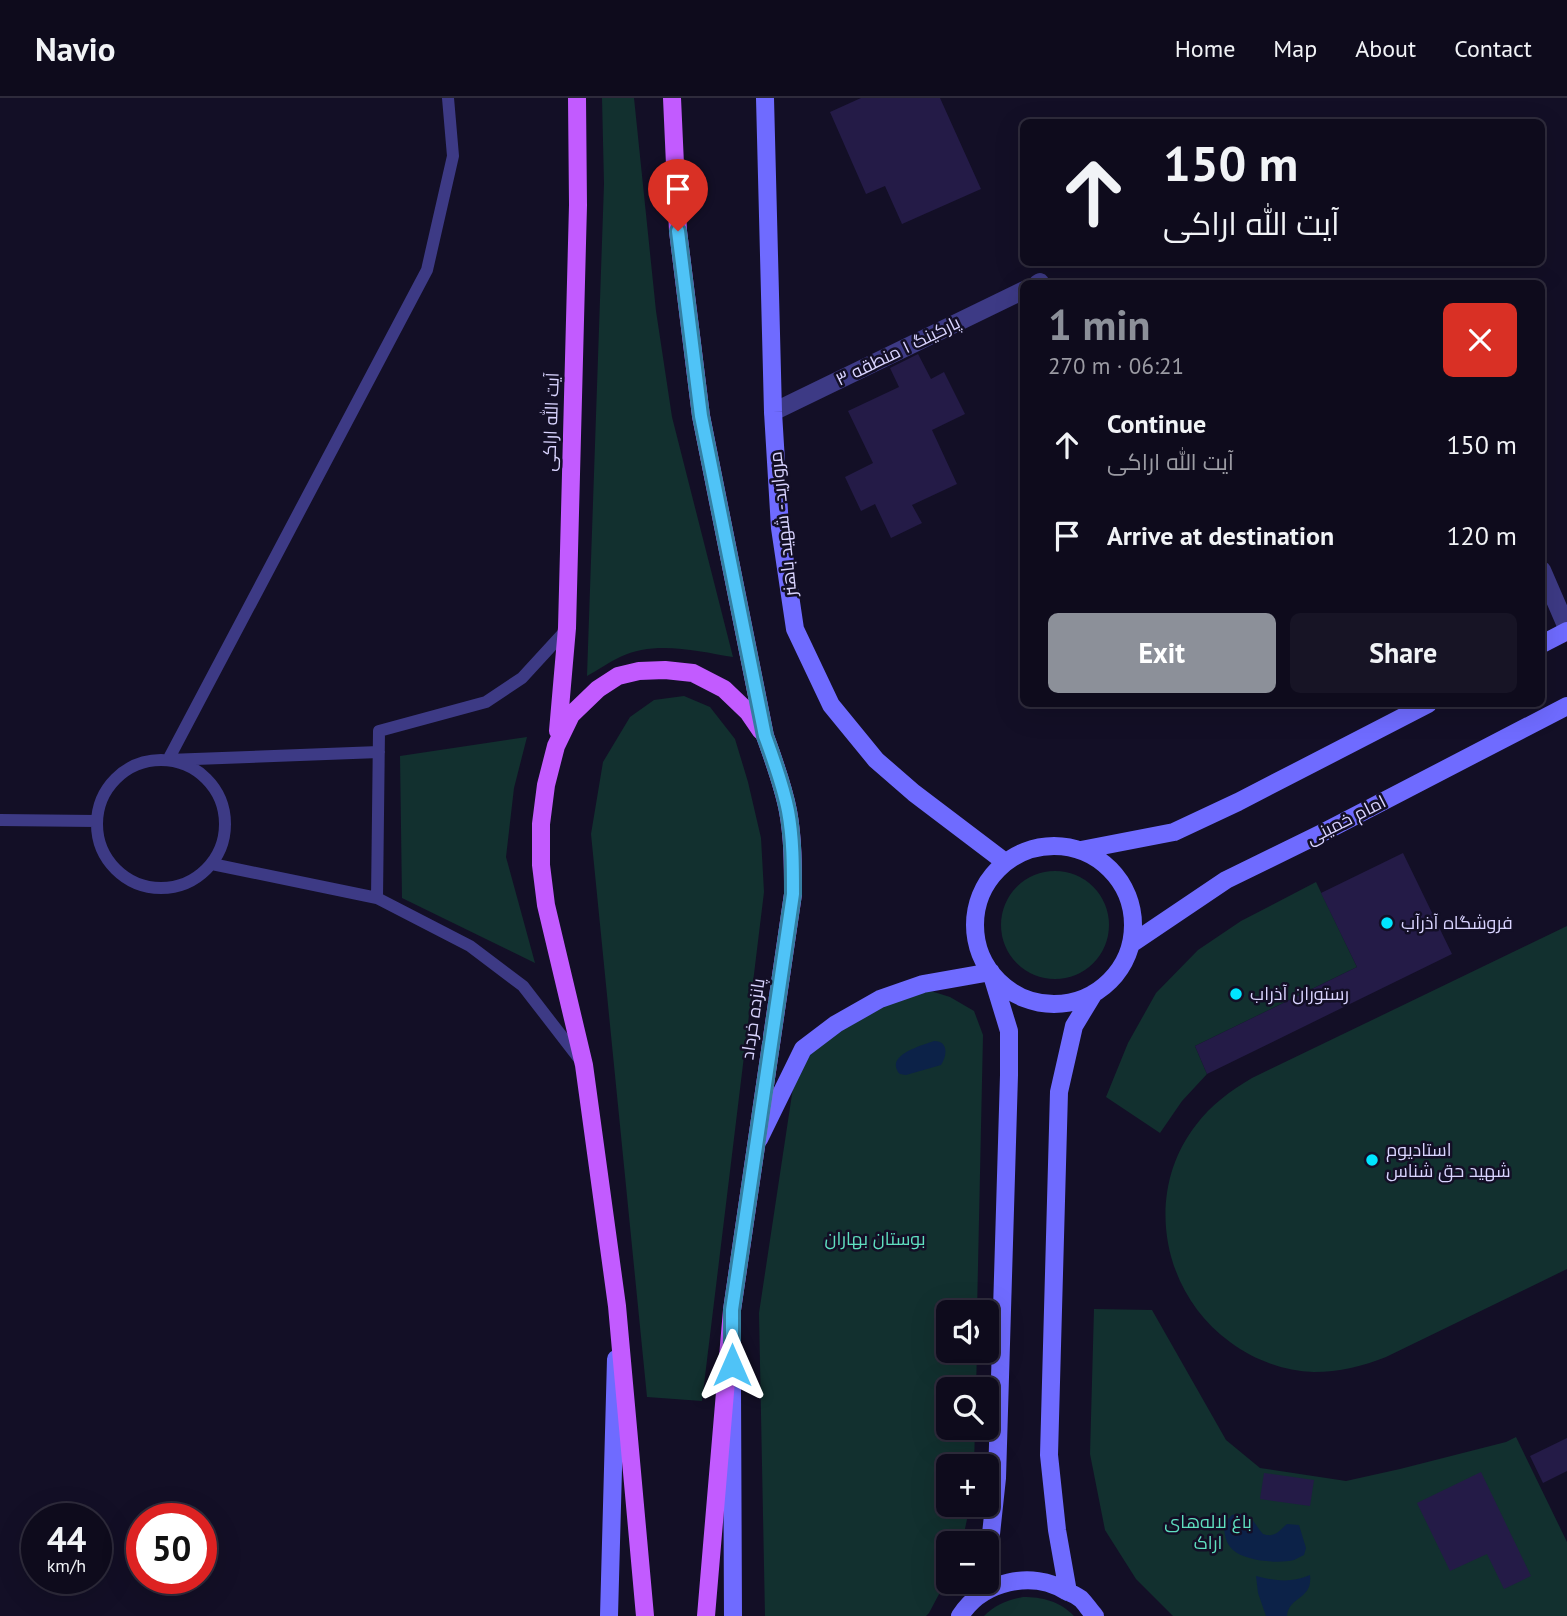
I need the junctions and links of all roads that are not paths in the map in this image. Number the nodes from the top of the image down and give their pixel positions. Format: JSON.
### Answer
{"nodes":[{"id":1,"x":448,"y":98,"type":"edge"},
{"id":2,"x":577,"y":98,"type":"edge"},
{"id":3,"x":672,"y":98,"type":"edge"},
{"id":4,"x":765,"y":98,"type":"edge"},
{"id":5,"x":1020,"y":292,"type":"edge"},
{"id":6,"x":773,"y":412,"type":"junction"},
{"id":7,"x":1545,"y":577,"type":"edge"},
{"id":8,"x":567,"y":628,"type":"junction"},
{"id":9,"x":1567,"y":629,"type":"edge"},
{"id":10,"x":1545,"y":642,"type":"edge"},
{"id":11,"x":1567,"y":705,"type":"edge"},
{"id":12,"x":1422,"y":707,"type":"edge"},
{"id":13,"x":765,"y":736,"type":"junction"},
{"id":14,"x":556,"y":746,"type":"junction"},
{"id":15,"x":379,"y":752,"type":"junction"},
{"id":16,"x":168,"y":760,"type":"junction"},
{"id":17,"x":0,"y":820,"type":"edge"},
{"id":18,"x":96,"y":821,"type":"junction"},
{"id":19,"x":1080,"y":850,"type":"junction"},
{"id":20,"x":1005,"y":862,"type":"junction"},
{"id":21,"x":212,"y":864,"type":"junction"},
{"id":22,"x":377,"y":898,"type":"junction"},
{"id":23,"x":1131,"y":944,"type":"junction"},
{"id":24,"x":991,"y":972,"type":"junction"},
{"id":25,"x":1094,"y":993,"type":"junction"},
{"id":26,"x":584,"y":1065,"type":"junction"},
{"id":27,"x":757,"y":1143,"type":"junction"},
{"id":28,"x":617,"y":1306,"type":"junction"},
{"id":29,"x":732,"y":1310,"type":"junction"},
{"id":30,"x":991,"y":1531,"type":"edge"},
{"id":31,"x":1068,"y":1592,"type":"junction"},
{"id":32,"x":968,"y":1594,"type":"edge"},
{"id":33,"x":961,"y":1614,"type":"edge"},
{"id":34,"x":609,"y":1616,"type":"edge"},
{"id":35,"x":645,"y":1616,"type":"edge"},
{"id":36,"x":706,"y":1616,"type":"edge"},
{"id":37,"x":733,"y":1616,"type":"edge"},
{"id":38,"x":1095,"y":1616,"type":"edge"}],
"edges":[{"from":1,"to":16,"type":"lane"},
{"from":2,"to":8,"type":"main road","name":"آیت الله اراکی"},
{"from":3,"to":13,"type":"main road"},
{"from":4,"to":6,"type":"street","name":"مروارید - شهید باهنر"},
{"from":5,"to":6,"type":"street","name":"پارکینگ ۱ منطقه ۳"},
{"from":6,"to":20,"type":"street","name":"مروارید - شهید باهنر"},
{"from":7,"to":9,"type":"street"},
{"from":8,"to":14,"type":"main road","name":"آیت الله اراکی"},
{"from":8,"to":15,"type":"lane"},
{"from":9,"to":10,"type":"street"},
{"from":11,"to":23,"type":"street","name":"امام خمینی"},
{"from":12,"to":19,"type":"street"},
{"from":13,"to":14,"type":"main road"},
{"from":13,"to":27,"type":"main road","name":"پانزده خرداد"},
{"from":14,"to":26,"type":"main road"},
{"from":15,"to":16,"type":"lane"},
{"from":15,"to":22,"type":"lane"},
{"from":16,"to":18,"type":"lane"},
{"from":16,"to":21,"type":"lane"},
{"from":17,"to":18,"type":"lane"},
{"from":18,"to":21,"type":"lane"},
{"from":19,"to":20,"type":"street"},
{"from":19,"to":23,"type":"street"},
{"from":20,"to":24,"type":"street"},
{"from":21,"to":22,"type":"lane"},
{"from":22,"to":26,"type":"lane"},
{"from":23,"to":25,"type":"street"},
{"from":24,"to":25,"type":"street"},
{"from":24,"to":27,"type":"street"},
{"from":24,"to":30,"type":"street"},
{"from":25,"to":31,"type":"street"},
{"from":26,"to":28,"type":"main road"},
{"from":27,"to":29,"type":"main road","name":"پانزده خرداد"},
{"from":28,"to":34,"type":"street"},
{"from":28,"to":35,"type":"main road"},
{"from":29,"to":36,"type":"main road","name":"پانزده خرداد"},
{"from":29,"to":37,"type":"street","name":"پانزده خرداد"},
{"from":31,"to":33,"type":"street"},
{"from":31,"to":38,"type":"street"},
{"from":32,"to":33,"type":"street"}]}
